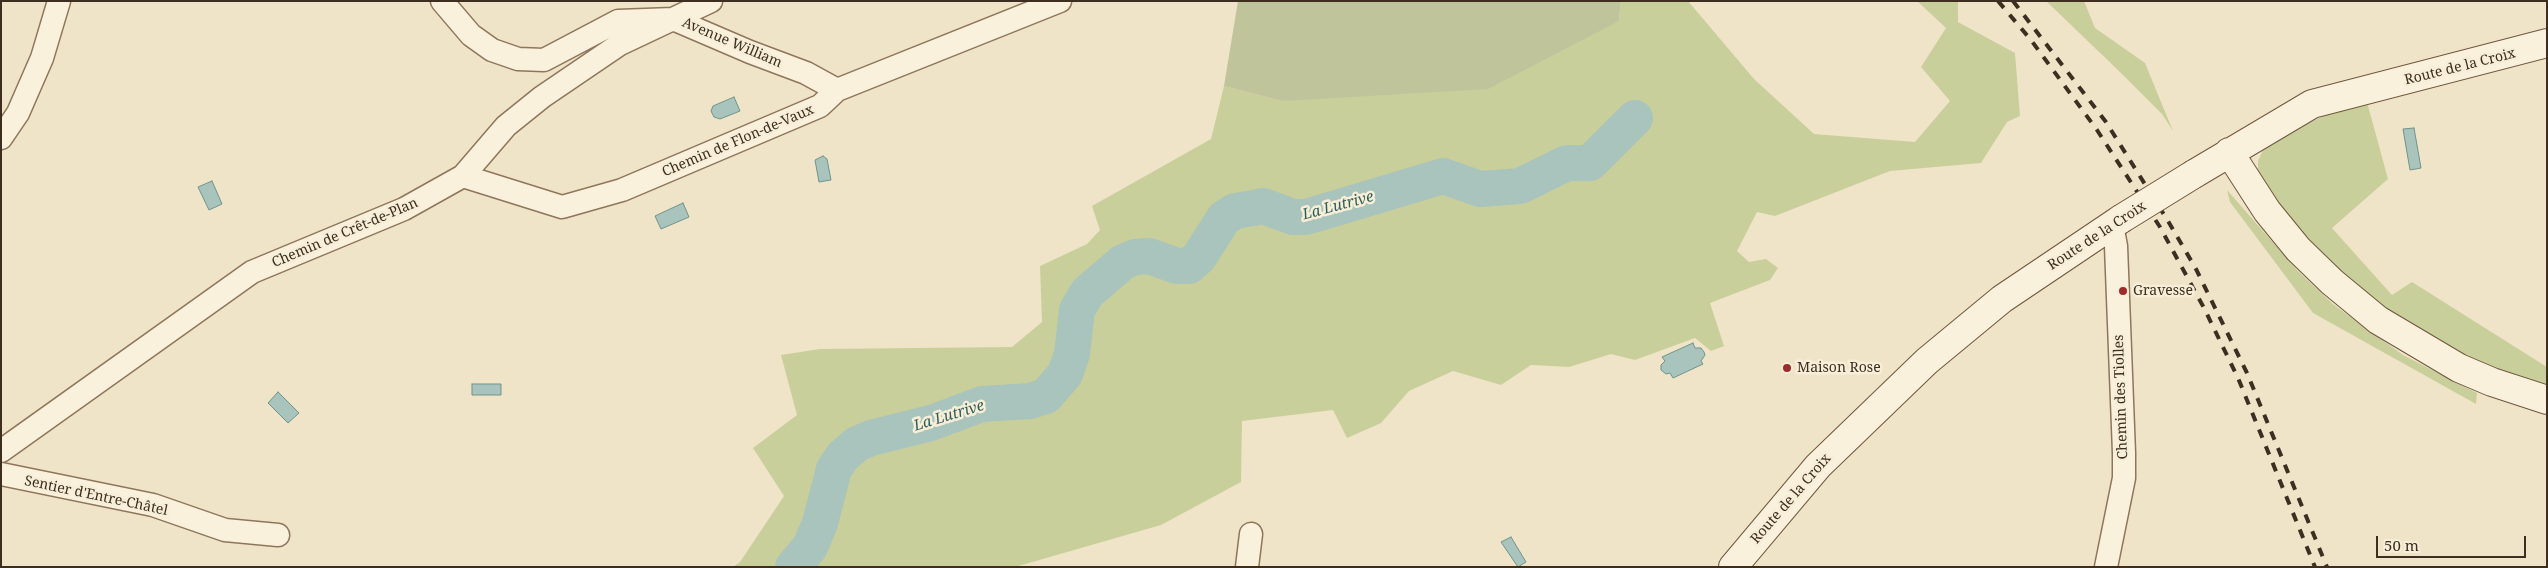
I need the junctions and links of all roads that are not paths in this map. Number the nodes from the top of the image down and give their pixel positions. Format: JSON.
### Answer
{"nodes":[{"id":1,"x":59,"y":1,"type":"edge"},
{"id":2,"x":442,"y":1,"type":"edge"},
{"id":3,"x":711,"y":1,"type":"edge"},
{"id":4,"x":1060,"y":1,"type":"edge"},
{"id":5,"x":673,"y":19,"type":"junction"},
{"id":6,"x":2547,"y":43,"type":"edge"},
{"id":7,"x":837,"y":90,"type":"junction"},
{"id":8,"x":1,"y":138,"type":"edge"},
{"id":9,"x":2229,"y":152,"type":"junction"},
{"id":10,"x":463,"y":176,"type":"junction"},
{"id":11,"x":2117,"y":222,"type":"junction"},
{"id":12,"x":2547,"y":400,"type":"edge"},
{"id":13,"x":1,"y":451,"type":"edge"},
{"id":14,"x":1,"y":474,"type":"edge"},
{"id":15,"x":1251,"y":534,"type":"dead end"},
{"id":16,"x":278,"y":535,"type":"dead end"},
{"id":17,"x":1247,"y":567,"type":"edge"},
{"id":18,"x":1733,"y":567,"type":"edge"},
{"id":19,"x":2106,"y":567,"type":"edge"}],
"edges":[{"from":1,"to":8,"type":"street"},
{"from":2,"to":5,"type":"street","name":"Avenue William"},
{"from":3,"to":5,"type":"street","name":"Chemin de Crêt-de-Plan"},
{"from":4,"to":7,"type":"street","name":"Chemin de Flon-de-Vaux"},
{"from":5,"to":7,"type":"street","name":"Avenue William"},
{"from":5,"to":10,"type":"street","name":"Chemin de Crêt-de-Plan"},
{"from":6,"to":9,"type":"street","name":"Route de la Croix"},
{"from":7,"to":10,"type":"street","name":"Chemin de Flon-de-Vaux"},
{"from":9,"to":11,"type":"street","name":"Route de la Croix","bridge":true},
{"from":9,"to":12,"type":"street"},
{"from":10,"to":13,"type":"street","name":"Chemin de Crêt-de-Plan"},
{"from":11,"to":18,"type":"street","name":"Route de la Croix"},
{"from":11,"to":19,"type":"street","name":"Chemin des Tiolles"},
{"from":14,"to":16,"type":"street","name":"Sentier d'Entre-Châtel"},
{"from":15,"to":17,"type":"street"}]}
